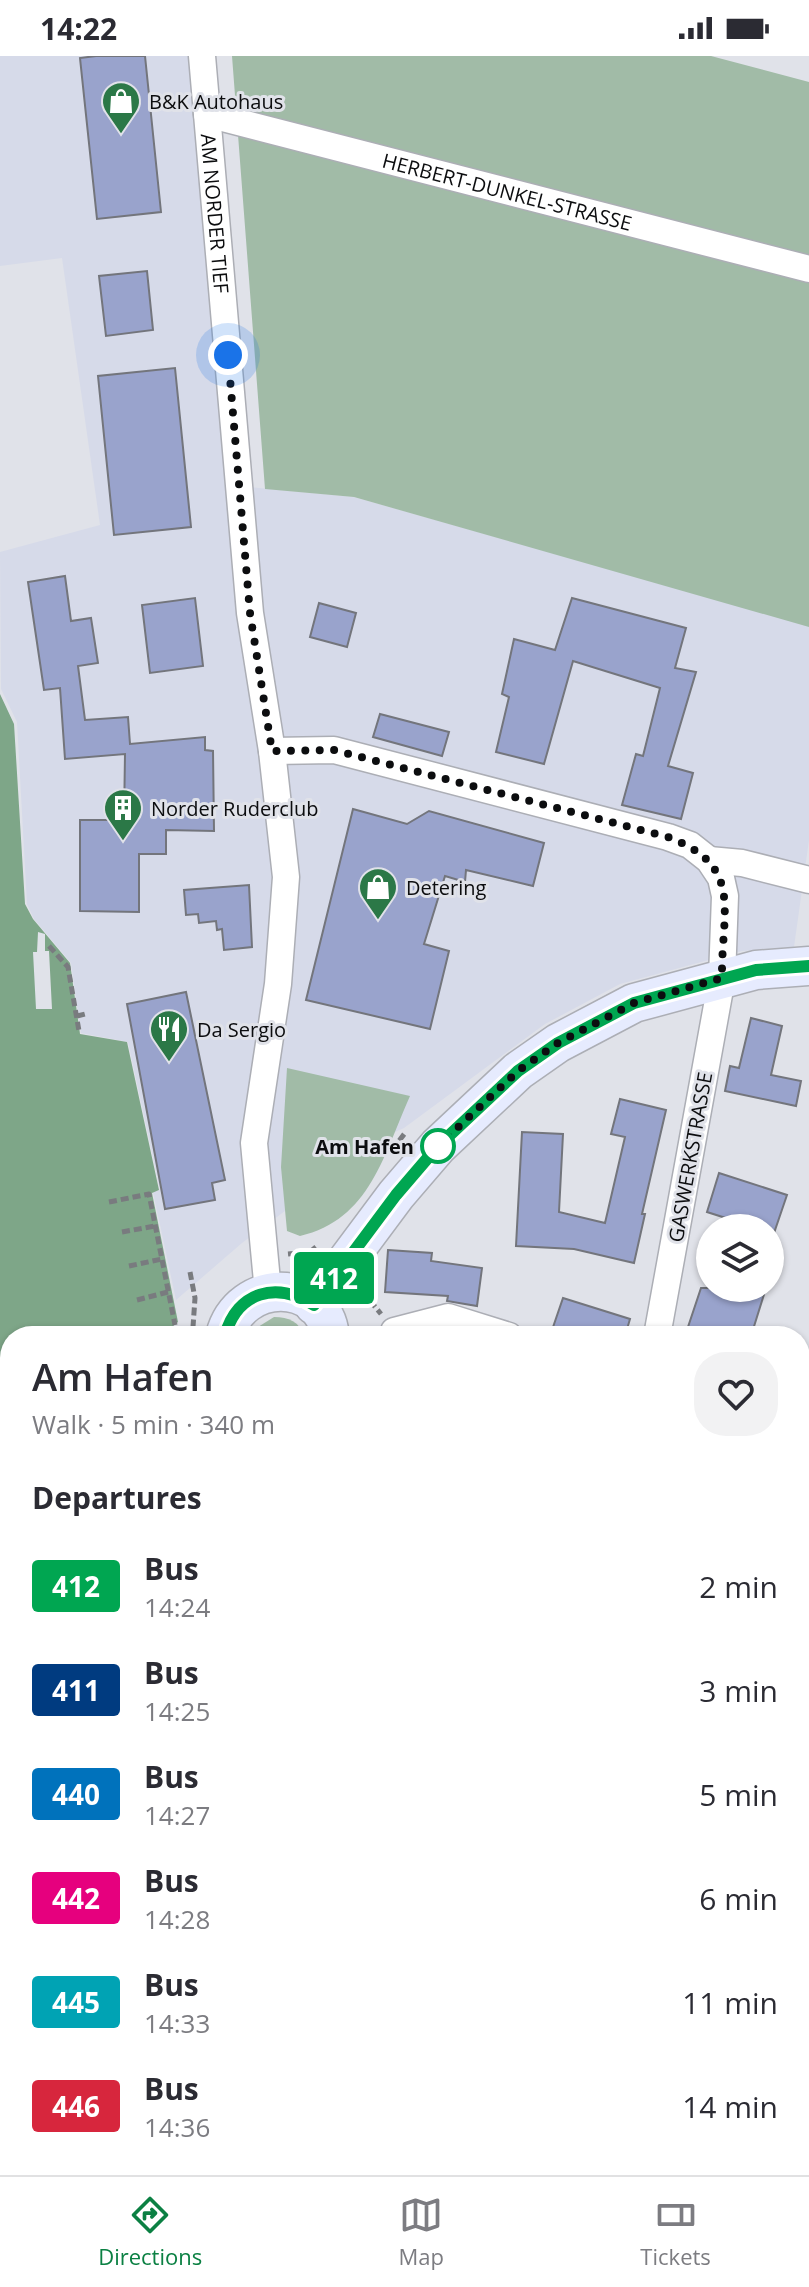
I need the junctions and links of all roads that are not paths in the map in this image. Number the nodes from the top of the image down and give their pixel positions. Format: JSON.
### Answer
{"nodes":[{"id":1,"x":202,"y":56,"type":"edge"},
{"id":2,"x":207,"y":114,"type":"junction"},
{"id":3,"x":809,"y":269,"type":"edge"},
{"id":4,"x":272,"y":751,"type":"junction"},
{"id":5,"x":709,"y":860,"type":"junction"},
{"id":6,"x":809,"y":880,"type":"edge"},
{"id":7,"x":809,"y":966,"type":"edge"},
{"id":8,"x":722,"y":978,"type":"junction"},
{"id":9,"x":268,"y":1292,"type":"junction"},
{"id":10,"x":322,"y":1320,"type":"edge"},
{"id":11,"x":229,"y":1326,"type":"edge"},
{"id":12,"x":413,"y":1326,"type":"edge"},
{"id":13,"x":477,"y":1326,"type":"edge"},
{"id":14,"x":659,"y":1326,"type":"edge"}],
"edges":[{"from":1,"to":2,"type":"street","name":"AM NORDER TIEF"},
{"from":2,"to":3,"type":"street","name":"HERBERT-DUNKEL-STRASSE"},
{"from":2,"to":4,"type":"street","name":"AM NORDER TIEF"},
{"from":4,"to":5,"type":"street"},
{"from":4,"to":9,"type":"street"},
{"from":5,"to":6,"type":"street"},
{"from":5,"to":8,"type":"street","name":"GASWERKSTRASSE"},
{"from":7,"to":8,"type":"main road"},
{"from":8,"to":10,"type":"main road"},
{"from":8,"to":14,"type":"street","name":"GASWERKSTRASSE"},
{"from":9,"to":10,"type":"main road"},
{"from":9,"to":11,"type":"main road"},
{"from":12,"to":13,"type":"street"}]}
